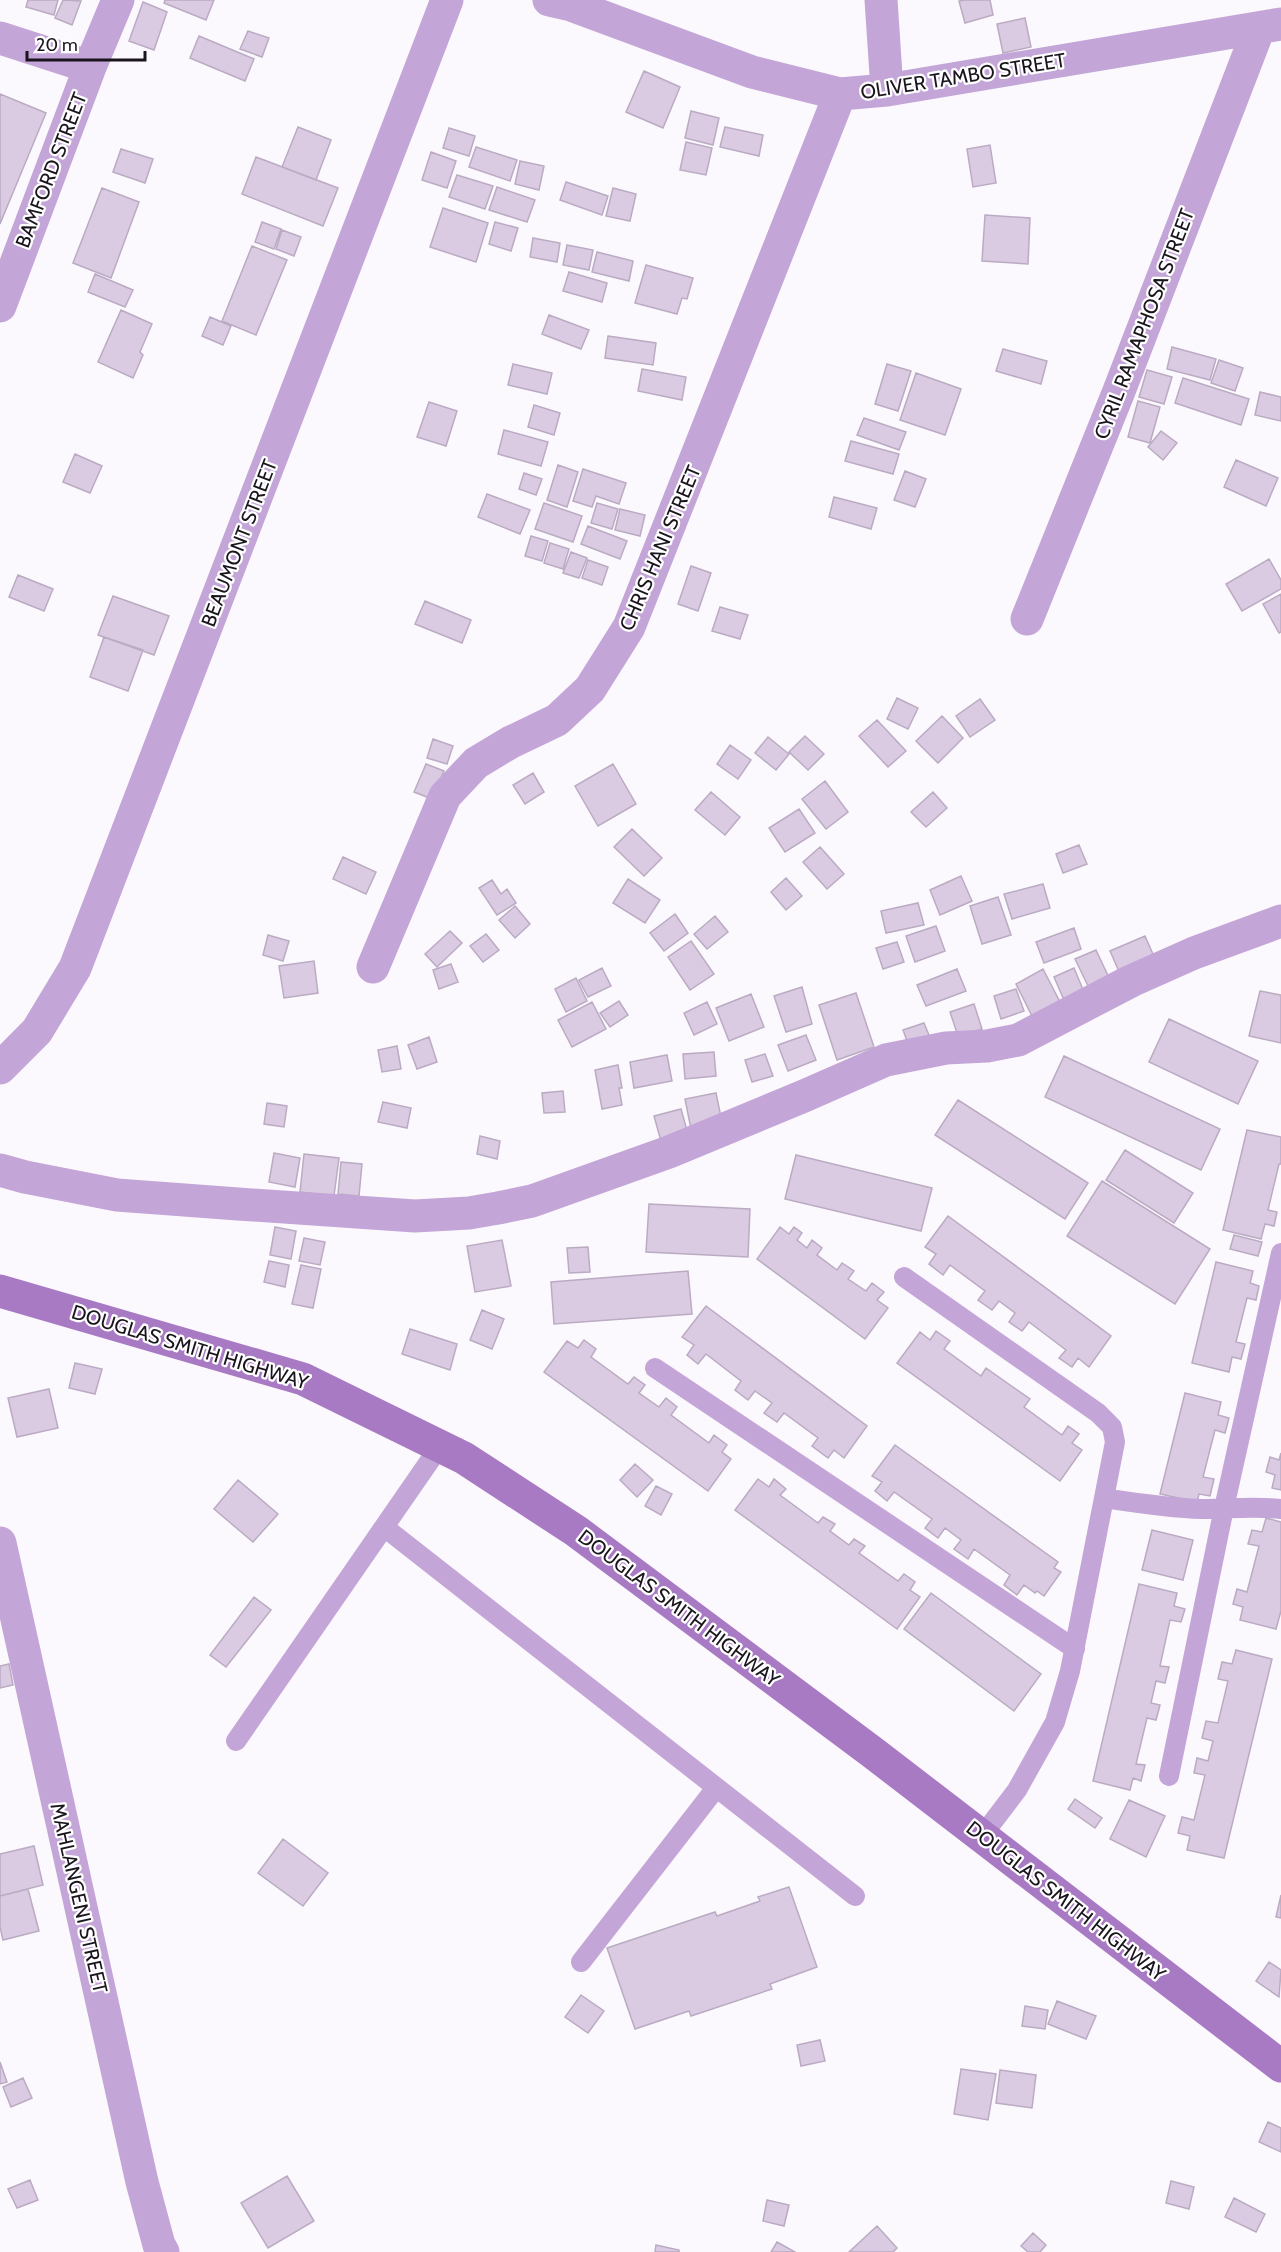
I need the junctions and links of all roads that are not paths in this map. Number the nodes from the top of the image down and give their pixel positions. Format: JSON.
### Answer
{"nodes":[{"id":1,"x":118,"y":0,"type":"edge"},
{"id":2,"x":447,"y":0,"type":"edge"},
{"id":3,"x":549,"y":0,"type":"edge"},
{"id":4,"x":881,"y":0,"type":"edge"},
{"id":5,"x":1270,"y":26,"type":"edge"},
{"id":6,"x":0,"y":38,"type":"edge"},
{"id":7,"x":90,"y":67,"type":"junction"},
{"id":8,"x":887,"y":90,"type":"junction"},
{"id":9,"x":840,"y":94,"type":"junction"},
{"id":10,"x":0,"y":306,"type":"edge"},
{"id":11,"x":1027,"y":619,"type":"dead end"},
{"id":12,"x":1281,"y":921,"type":"edge"},
{"id":13,"x":373,"y":967,"type":"dead end"},
{"id":14,"x":0,"y":1068,"type":"edge"},
{"id":15,"x":0,"y":1170,"type":"edge"},
{"id":16,"x":1281,"y":1253,"type":"edge"},
{"id":17,"x":904,"y":1277,"type":"dead end"},
{"id":18,"x":0,"y":1291,"type":"edge"},
{"id":19,"x":655,"y":1368,"type":"dead end"},
{"id":20,"x":440,"y":1446,"type":"junction"},
{"id":21,"x":1104,"y":1498,"type":"junction"},
{"id":22,"x":1224,"y":1508,"type":"junction"},
{"id":23,"x":1281,"y":1509,"type":"edge"},
{"id":24,"x":384,"y":1527,"type":"junction"},
{"id":25,"x":0,"y":1543,"type":"edge"},
{"id":26,"x":1075,"y":1650,"type":"junction"},
{"id":27,"x":236,"y":1741,"type":"dead end"},
{"id":28,"x":1169,"y":1776,"type":"dead end"},
{"id":29,"x":716,"y":1788,"type":"junction"},
{"id":30,"x":982,"y":1836,"type":"junction"},
{"id":31,"x":855,"y":1896,"type":"dead end"},
{"id":32,"x":581,"y":1962,"type":"dead end"},
{"id":33,"x":1281,"y":2066,"type":"edge"},
{"id":34,"x":164,"y":2252,"type":"edge"}],
"edges":[{"from":1,"to":7,"type":"street","name":"BAMFORD STREET"},
{"from":2,"to":14,"type":"street","name":"BEAUMONT STREET"},
{"from":3,"to":9,"type":"street","name":"OLIVER TAMBO STREET"},
{"from":4,"to":8,"type":"street"},
{"from":5,"to":8,"type":"street","name":"OLIVER TAMBO STREET"},
{"from":5,"to":11,"type":"street","name":"CYRIL RAMAPHOSA STREET"},
{"from":6,"to":7,"type":"street","name":"BAMFORD STREET"},
{"from":7,"to":10,"type":"street","name":"BAMFORD STREET"},
{"from":8,"to":9,"type":"street","name":"OLIVER TAMBO STREET"},
{"from":9,"to":13,"type":"street","name":"CHRIS HANI STREET"},
{"from":12,"to":15,"type":"street"},
{"from":16,"to":22,"type":"lane"},
{"from":17,"to":21,"type":"lane"},
{"from":18,"to":20,"type":"street","name":"DOUGLAS SMITH HIGHWAY"},
{"from":19,"to":26,"type":"lane"},
{"from":20,"to":24,"type":"lane"},
{"from":20,"to":30,"type":"street","name":"DOUGLAS SMITH HIGHWAY"},
{"from":21,"to":22,"type":"lane"},
{"from":21,"to":26,"type":"lane"},
{"from":22,"to":23,"type":"lane"},
{"from":22,"to":28,"type":"lane"},
{"from":24,"to":27,"type":"lane"},
{"from":24,"to":29,"type":"lane"},
{"from":25,"to":34,"type":"street","name":"MAHLANGENI STREET"},
{"from":26,"to":30,"type":"lane"},
{"from":29,"to":31,"type":"lane"},
{"from":29,"to":32,"type":"lane"},
{"from":30,"to":33,"type":"street","name":"DOUGLAS SMITH HIGHWAY"}]}
